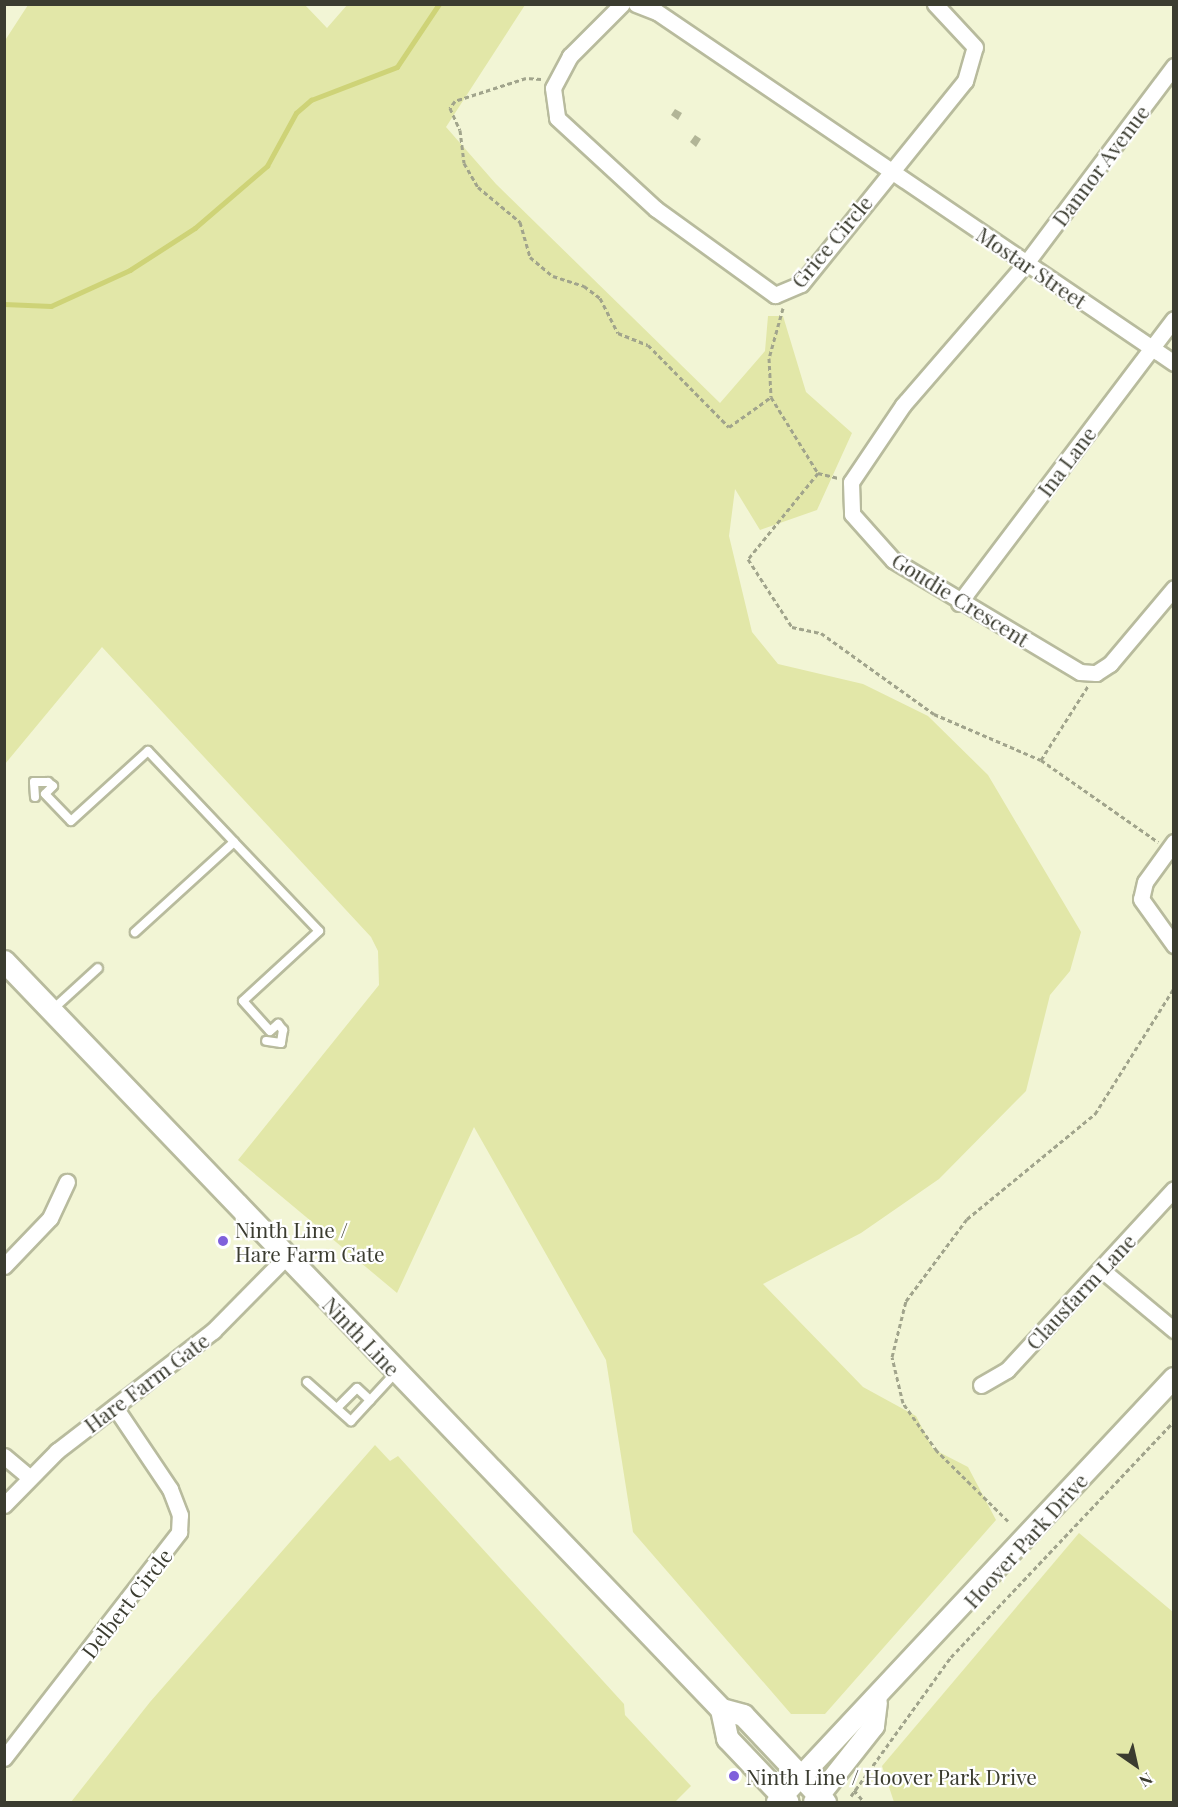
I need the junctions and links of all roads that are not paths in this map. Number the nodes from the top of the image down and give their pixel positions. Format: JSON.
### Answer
{"nodes":[{"id":1,"x":622,"y":4,"type":"edge"},
{"id":2,"x":636,"y":4,"type":"edge"},
{"id":3,"x":935,"y":4,"type":"edge"},
{"id":4,"x":1173,"y":66,"type":"edge"},
{"id":5,"x":890,"y":170,"type":"junction"},
{"id":6,"x":1026,"y":263,"type":"junction"},
{"id":7,"x":1173,"y":319,"type":"edge"},
{"id":8,"x":1152,"y":348,"type":"junction"},
{"id":9,"x":1173,"y":363,"type":"edge"},
{"id":10,"x":1173,"y":588,"type":"edge"},
{"id":11,"x":958,"y":603,"type":"junction"},
{"id":12,"x":41,"y":796,"type":"dead end"},
{"id":13,"x":234,"y":842,"type":"junction"},
{"id":14,"x":1171,"y":845,"type":"edge"},
{"id":15,"x":135,"y":933,"type":"dead end"},
{"id":16,"x":1173,"y":945,"type":"edge"},
{"id":17,"x":4,"y":961,"type":"edge"},
{"id":18,"x":98,"y":968,"type":"dead end"},
{"id":19,"x":51,"y":1011,"type":"junction"},
{"id":20,"x":267,"y":1035,"type":"dead end"},
{"id":21,"x":67,"y":1182,"type":"dead end"},
{"id":22,"x":1173,"y":1189,"type":"edge"},
{"id":23,"x":285,"y":1258,"type":"junction"},
{"id":24,"x":4,"y":1266,"type":"edge"},
{"id":25,"x":1102,"y":1270,"type":"junction"},
{"id":26,"x":1173,"y":1330,"type":"edge"},
{"id":27,"x":396,"y":1371,"type":"junction"},
{"id":28,"x":1173,"y":1378,"type":"edge"},
{"id":29,"x":308,"y":1382,"type":"dead end"},
{"id":30,"x":981,"y":1385,"type":"dead end"},
{"id":31,"x":370,"y":1400,"type":"junction"},
{"id":32,"x":114,"y":1407,"type":"junction"},
{"id":33,"x":337,"y":1408,"type":"junction"},
{"id":34,"x":4,"y":1456,"type":"edge"},
{"id":35,"x":29,"y":1477,"type":"junction"},
{"id":36,"x":4,"y":1505,"type":"edge"},
{"id":37,"x":877,"y":1702,"type":"junction"},
{"id":38,"x":721,"y":1709,"type":"junction"},
{"id":39,"x":4,"y":1758,"type":"edge"},
{"id":40,"x":800,"y":1776,"type":"junction"},
{"id":41,"x":783,"y":1800,"type":"edge"},
{"id":42,"x":819,"y":1801,"type":"edge"}],
"edges":[{"from":1,"to":5,"type":"street","name":"Grice Circle"},
{"from":2,"to":5,"type":"street"},
{"from":3,"to":5,"type":"street","name":"Grice Circle"},
{"from":4,"to":6,"type":"street","name":"Dannor Avenue"},
{"from":5,"to":6,"type":"street","name":"Mostar Street"},
{"from":6,"to":8,"type":"street","name":"Mostar Street"},
{"from":6,"to":11,"type":"street","name":"Goudie Crescent"},
{"from":7,"to":8,"type":"street","name":"Ina Lane"},
{"from":8,"to":9,"type":"street","name":"Mostar Street"},
{"from":8,"to":11,"type":"street","name":"Ina Lane"},
{"from":10,"to":11,"type":"street","name":"Goudie Crescent"},
{"from":12,"to":13,"type":"lane"},
{"from":13,"to":15,"type":"lane"},
{"from":13,"to":20,"type":"lane"},
{"from":14,"to":16,"type":"street"},
{"from":17,"to":19,"type":"main road","name":"Ninth Line"},
{"from":18,"to":19,"type":"lane"},
{"from":19,"to":23,"type":"main road","name":"Ninth Line"},
{"from":21,"to":24,"type":"street"},
{"from":22,"to":25,"type":"street","name":"Clausfarm Lane"},
{"from":23,"to":27,"type":"main road","name":"Ninth Line"},
{"from":23,"to":32,"type":"street","name":"Hare Farm Gate"},
{"from":25,"to":26,"type":"street"},
{"from":25,"to":30,"type":"street","name":"Clausfarm Lane"},
{"from":27,"to":31,"type":"lane"},
{"from":27,"to":38,"type":"main road","name":"Ninth Line"},
{"from":28,"to":37,"type":"street","name":"Hoover Park Drive"},
{"from":29,"to":33,"type":"lane"},
{"from":31,"to":33,"type":"lane"},
{"from":31,"to":33,"type":"lane"},
{"from":32,"to":35,"type":"street","name":"Hare Farm Gate"},
{"from":32,"to":39,"type":"street","name":"Delbert Circle"},
{"from":34,"to":35,"type":"street"},
{"from":35,"to":36,"type":"street","name":"Hare Farm Gate"},
{"from":37,"to":40,"type":"street","name":"Hoover Park Drive"},
{"from":37,"to":42,"type":"street","name":"Hoover Park Drive"},
{"from":38,"to":40,"type":"main road","name":"Ninth Line"},
{"from":38,"to":41,"type":"main road"},
{"from":40,"to":41,"type":"street","name":"Hoover Park Drive"},
{"from":40,"to":42,"type":"main road","name":"Ninth Line"}]}
